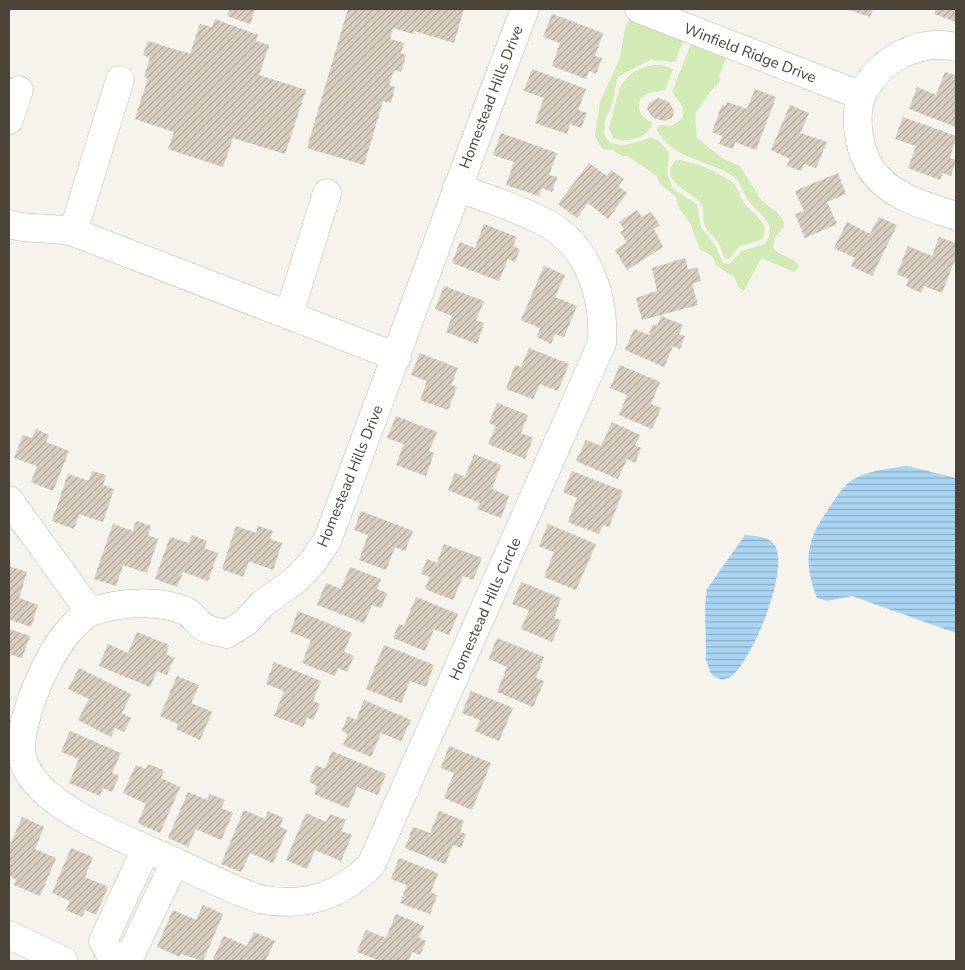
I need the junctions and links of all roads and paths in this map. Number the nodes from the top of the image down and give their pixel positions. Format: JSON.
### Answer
{"nodes":[{"id":1,"x":525,"y":9,"type":"edge"},
{"id":2,"x":639,"y":9,"type":"edge"},
{"id":3,"x":681,"y":17,"type":"edge"},
{"id":4,"x":956,"y":48,"type":"edge"},
{"id":5,"x":120,"y":80,"type":"dead end"},
{"id":6,"x":18,"y":90,"type":"dead end"},
{"id":7,"x":862,"y":96,"type":"junction"},
{"id":8,"x":9,"y":120,"type":"edge"},
{"id":9,"x":457,"y":187,"type":"junction"},
{"id":10,"x":327,"y":193,"type":"dead end"},
{"id":11,"x":956,"y":216,"type":"edge"},
{"id":12,"x":9,"y":224,"type":"edge"},
{"id":13,"x":73,"y":232,"type":"junction"},
{"id":14,"x":289,"y":314,"type":"junction"},
{"id":15,"x":397,"y":357,"type":"junction"},
{"id":16,"x":9,"y":500,"type":"edge"},
{"id":17,"x":90,"y":612,"type":"junction"},
{"id":18,"x":146,"y":849,"type":"junction"},
{"id":19,"x":174,"y":862,"type":"junction"},
{"id":20,"x":9,"y":935,"type":"edge"},
{"id":21,"x":113,"y":960,"type":"edge"},
{"id":22,"x":64,"y":961,"type":"edge"}],
"edges":[{"from":1,"to":9,"type":"street","name":"Homestead Hills Drive"},
{"from":2,"to":3,"type":"street","name":"Winfield Ridge Drive"},
{"from":3,"to":7,"type":"street","name":"Winfield Ridge Drive"},
{"from":4,"to":7,"type":"street"},
{"from":5,"to":13,"type":"street"},
{"from":6,"to":8,"type":"street"},
{"from":7,"to":11,"type":"street"},
{"from":9,"to":15,"type":"street","name":"Homestead Hills Drive"},
{"from":9,"to":19,"type":"street","name":"Homestead Hills Circle"},
{"from":10,"to":14,"type":"street"},
{"from":12,"to":13,"type":"street"},
{"from":13,"to":14,"type":"street"},
{"from":14,"to":15,"type":"street"},
{"from":15,"to":17,"type":"street","name":"Homestead Hills Drive"},
{"from":16,"to":17,"type":"street"},
{"from":17,"to":18,"type":"street"},
{"from":18,"to":19,"type":"street","name":"Homestead Hills Circle"},
{"from":18,"to":21,"type":"street"},
{"from":19,"to":21,"type":"street"},
{"from":20,"to":22,"type":"street"}]}
